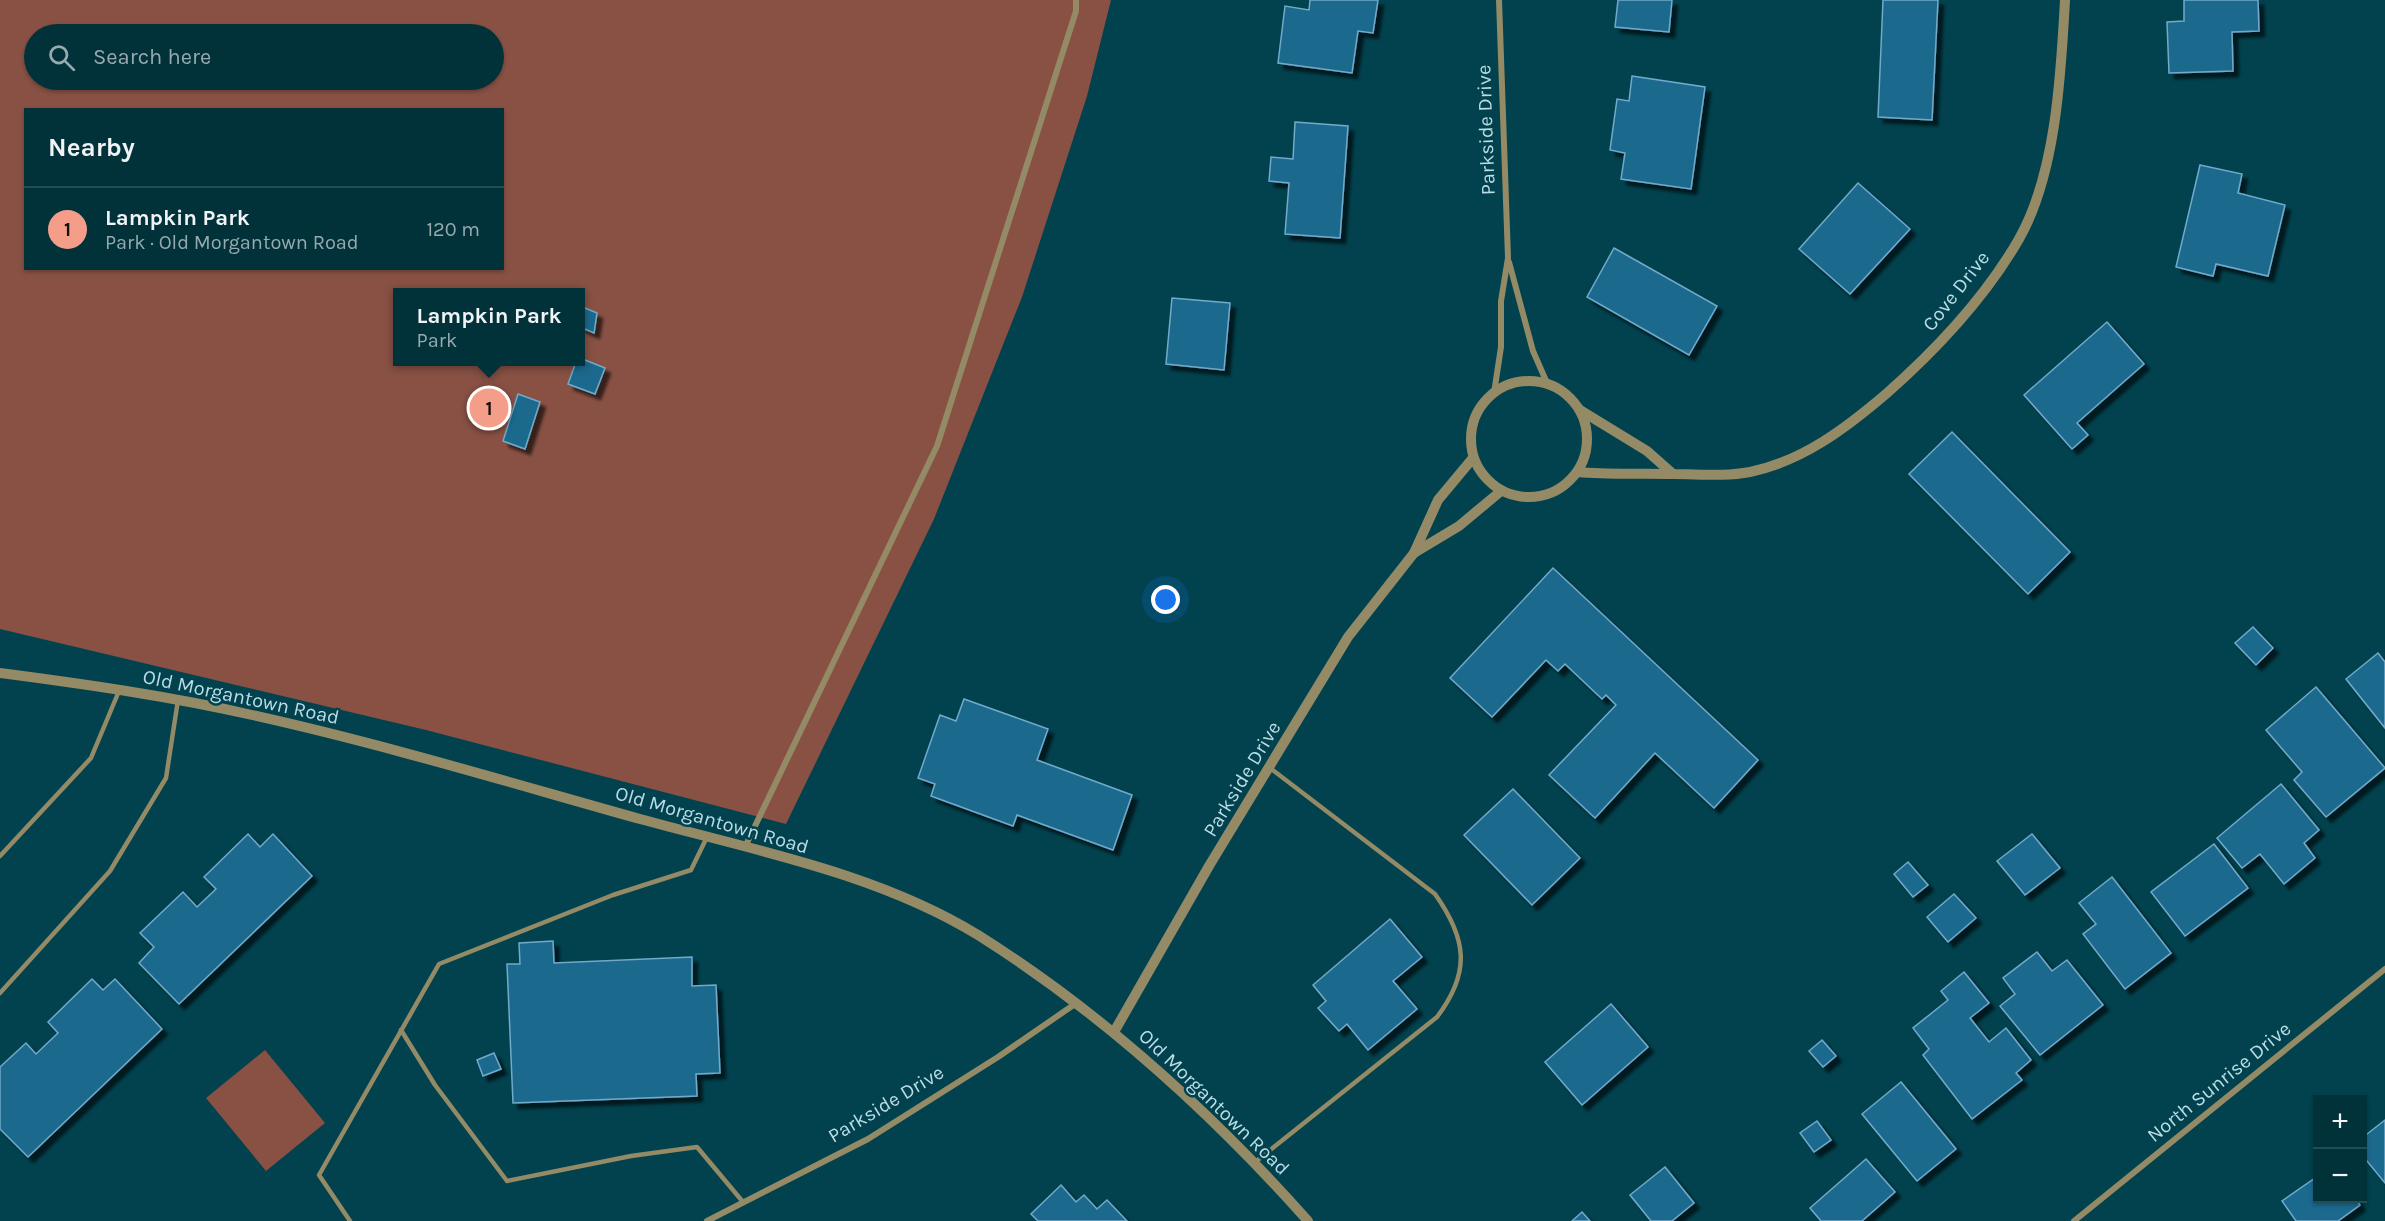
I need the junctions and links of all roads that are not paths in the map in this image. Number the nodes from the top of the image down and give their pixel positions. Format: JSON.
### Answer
{"nodes":[{"id":1,"x":1076,"y":0,"type":"edge"},
{"id":2,"x":1499,"y":0,"type":"edge"},
{"id":3,"x":2065,"y":0,"type":"edge"},
{"id":4,"x":1508,"y":258,"type":"junction"},
{"id":5,"x":1547,"y":383,"type":"junction"},
{"id":6,"x":1494,"y":393,"type":"junction"},
{"id":7,"x":1580,"y":410,"type":"junction"},
{"id":8,"x":1473,"y":458,"type":"junction"},
{"id":9,"x":1578,"y":472,"type":"junction"},
{"id":10,"x":1673,"y":474,"type":"junction"},
{"id":11,"x":1501,"y":491,"type":"junction"},
{"id":12,"x":1414,"y":553,"type":"junction"},
{"id":13,"x":0,"y":673,"type":"edge"},
{"id":14,"x":119,"y":691,"type":"junction"},
{"id":15,"x":178,"y":700,"type":"junction"},
{"id":16,"x":1270,"y":768,"type":"junction"},
{"id":17,"x":707,"y":837,"type":"junction"},
{"id":18,"x":744,"y":848,"type":"junction"},
{"id":19,"x":0,"y":856,"type":"edge"},
{"id":20,"x":2385,"y":969,"type":"edge"},
{"id":21,"x":0,"y":993,"type":"edge"},
{"id":22,"x":1075,"y":1004,"type":"junction"},
{"id":23,"x":401,"y":1030,"type":"junction"},
{"id":24,"x":1114,"y":1032,"type":"junction"},
{"id":25,"x":1254,"y":1163,"type":"junction"},
{"id":26,"x":743,"y":1202,"type":"junction"},
{"id":27,"x":350,"y":1221,"type":"edge"},
{"id":28,"x":707,"y":1221,"type":"edge"},
{"id":29,"x":1308,"y":1221,"type":"edge"},
{"id":30,"x":2074,"y":1221,"type":"edge"}],
"edges":[{"from":1,"to":18,"type":"street"},
{"from":2,"to":4,"type":"street","name":"Parkside Drive"},
{"from":3,"to":10,"type":"street","name":"Cove Drive"},
{"from":4,"to":5,"type":"street","name":"Parkside Drive"},
{"from":4,"to":6,"type":"street","name":"Parkside Drive"},
{"from":5,"to":6,"type":"street"},
{"from":5,"to":7,"type":"street"},
{"from":6,"to":8,"type":"street"},
{"from":7,"to":9,"type":"street"},
{"from":7,"to":10,"type":"street"},
{"from":8,"to":11,"type":"street"},
{"from":8,"to":12,"type":"street","name":"Parkside Drive"},
{"from":9,"to":10,"type":"street","name":"Cove Drive"},
{"from":9,"to":11,"type":"street"},
{"from":11,"to":12,"type":"street","name":"Parkside Drive"},
{"from":12,"to":16,"type":"street","name":"Parkside Drive"},
{"from":13,"to":14,"type":"street","name":"Old Morgantown Road"},
{"from":14,"to":15,"type":"street","name":"Old Morgantown Road"},
{"from":14,"to":19,"type":"lane"},
{"from":15,"to":17,"type":"street","name":"Old Morgantown Road"},
{"from":15,"to":21,"type":"lane"},
{"from":16,"to":24,"type":"street","name":"Parkside Drive"},
{"from":16,"to":25,"type":"lane"},
{"from":17,"to":18,"type":"street","name":"Old Morgantown Road"},
{"from":17,"to":23,"type":"lane"},
{"from":18,"to":22,"type":"street","name":"Old Morgantown Road"},
{"from":20,"to":30,"type":"street","name":"North Sunrise Drive"},
{"from":22,"to":24,"type":"street","name":"Old Morgantown Road"},
{"from":22,"to":26,"type":"street","name":"Parkside Drive"},
{"from":23,"to":26,"type":"lane"},
{"from":23,"to":27,"type":"lane"},
{"from":24,"to":25,"type":"street","name":"Old Morgantown Road"},
{"from":25,"to":29,"type":"street","name":"Old Morgantown Road"},
{"from":26,"to":28,"type":"street","name":"Parkside Drive"}]}
